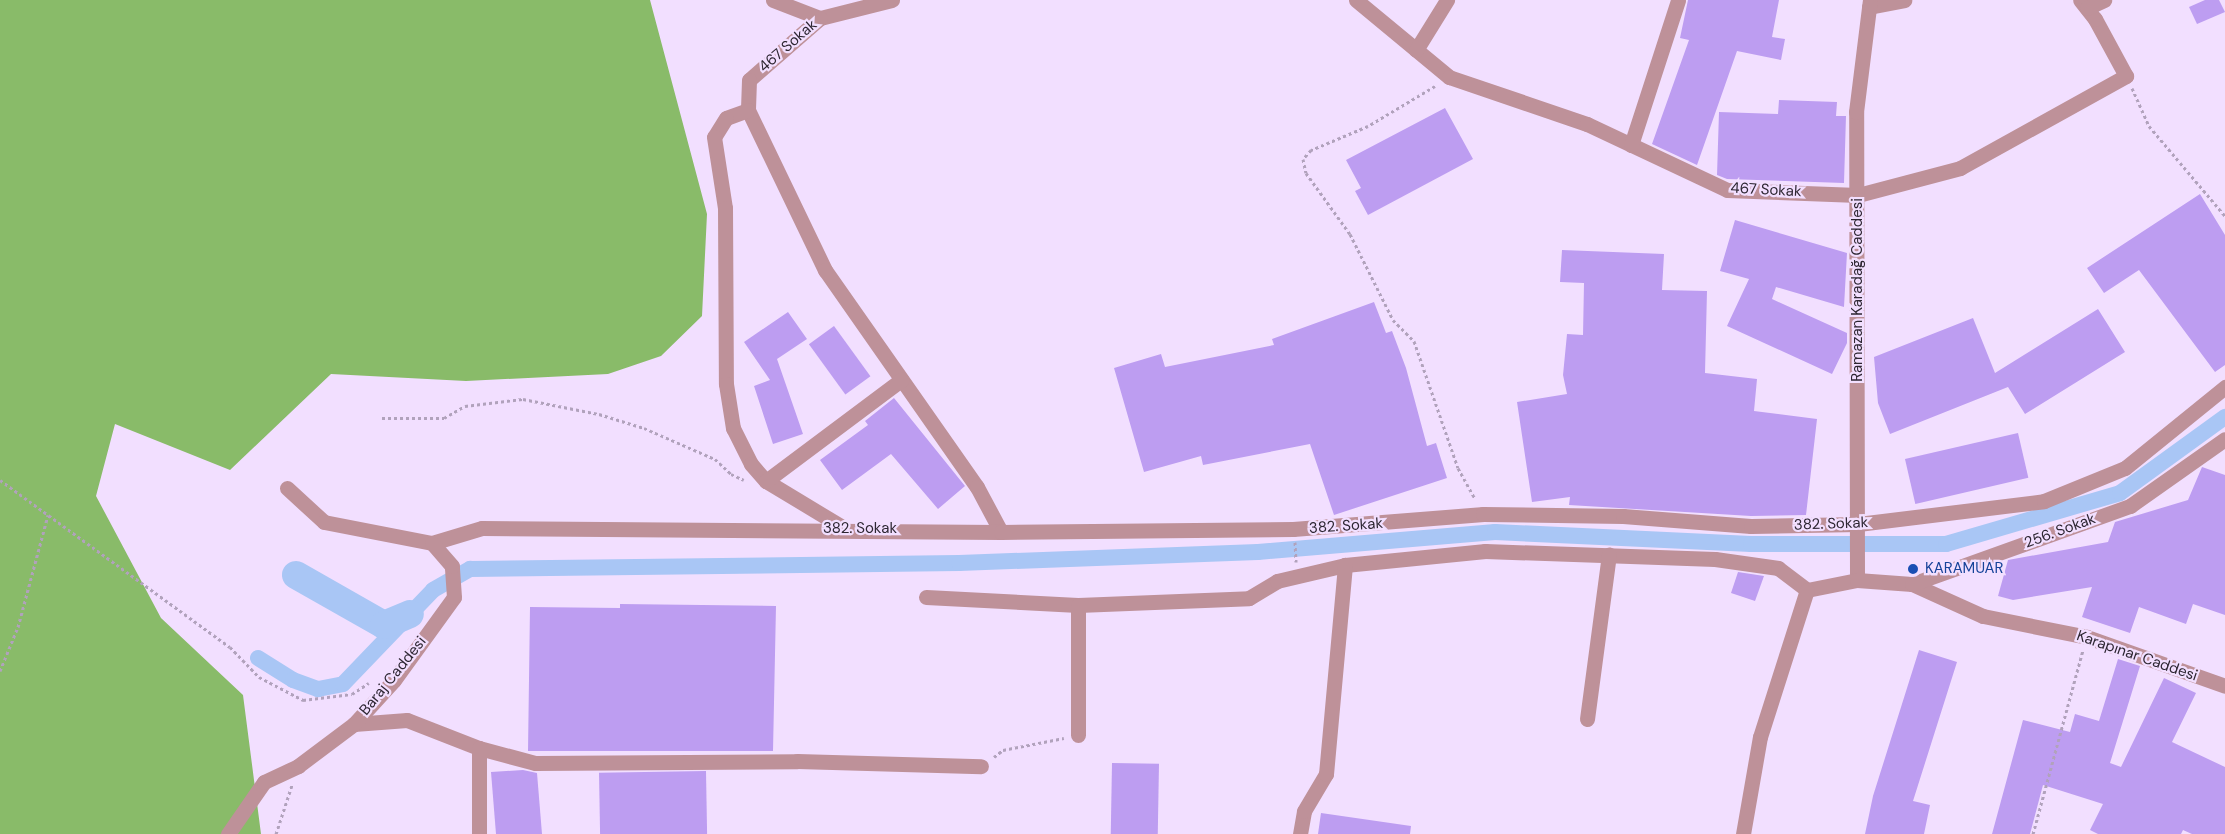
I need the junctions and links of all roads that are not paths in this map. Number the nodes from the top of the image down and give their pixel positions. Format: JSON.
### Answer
{"nodes":[{"id":1,"x":773,"y":0,"type":"edge"},
{"id":2,"x":1356,"y":0,"type":"edge"},
{"id":3,"x":1447,"y":0,"type":"edge"},
{"id":4,"x":1678,"y":0,"type":"edge"},
{"id":5,"x":1904,"y":0,"type":"edge"},
{"id":6,"x":2104,"y":0,"type":"edge"},
{"id":7,"x":884,"y":1,"type":"edge"},
{"id":8,"x":1869,"y":3,"type":"edge"},
{"id":9,"x":2084,"y":4,"type":"edge"},
{"id":10,"x":820,"y":18,"type":"junction"},
{"id":11,"x":1416,"y":50,"type":"junction"},
{"id":12,"x":748,"y":110,"type":"junction"},
{"id":13,"x":1631,"y":145,"type":"junction"},
{"id":14,"x":1858,"y":195,"type":"junction"},
{"id":15,"x":901,"y":380,"type":"junction"},
{"id":16,"x":2225,"y":387,"type":"edge"},
{"id":17,"x":2225,"y":439,"type":"edge"},
{"id":18,"x":766,"y":481,"type":"junction"},
{"id":19,"x":287,"y":488,"type":"dead end"},
{"id":20,"x":1858,"y":524,"type":"junction"},
{"id":21,"x":846,"y":529,"type":"junction"},
{"id":22,"x":1001,"y":532,"type":"junction"},
{"id":23,"x":432,"y":543,"type":"junction"},
{"id":24,"x":1609,"y":554,"type":"junction"},
{"id":25,"x":1345,"y":565,"type":"junction"},
{"id":26,"x":1857,"y":580,"type":"junction"},
{"id":27,"x":1912,"y":584,"type":"junction"},
{"id":28,"x":1807,"y":590,"type":"junction"},
{"id":29,"x":926,"y":597,"type":"dead end"},
{"id":30,"x":1078,"y":605,"type":"junction"},
{"id":31,"x":2225,"y":686,"type":"edge"},
{"id":32,"x":1587,"y":719,"type":"dead end"},
{"id":33,"x":354,"y":724,"type":"junction"},
{"id":34,"x":1078,"y":735,"type":"road end"},
{"id":35,"x":479,"y":748,"type":"junction"},
{"id":36,"x":981,"y":766,"type":"road end"},
{"id":37,"x":228,"y":834,"type":"edge"},
{"id":38,"x":478,"y":834,"type":"edge"},
{"id":39,"x":1300,"y":834,"type":"edge"},
{"id":40,"x":1743,"y":834,"type":"edge"}],
"edges":[{"from":1,"to":10,"type":"street"},
{"from":2,"to":11,"type":"street","name":"467 Sokak"},
{"from":3,"to":11,"type":"street"},
{"from":4,"to":13,"type":"street"},
{"from":5,"to":8,"type":"street"},
{"from":6,"to":9,"type":"street"},
{"from":7,"to":10,"type":"street","name":"467 Sokak"},
{"from":8,"to":14,"type":"street","name":"Ramazan Karadağ Caddesi"},
{"from":9,"to":14,"type":"street","name":"467 Sokak"},
{"from":10,"to":12,"type":"street","name":"467 Sokak"},
{"from":11,"to":13,"type":"street","name":"467 Sokak"},
{"from":12,"to":15,"type":"street"},
{"from":12,"to":18,"type":"street"},
{"from":13,"to":14,"type":"street","name":"467 Sokak"},
{"from":14,"to":20,"type":"street","name":"Ramazan Karadağ Caddesi"},
{"from":15,"to":18,"type":"street"},
{"from":15,"to":22,"type":"street"},
{"from":16,"to":20,"type":"street","name":"382. Sokak"},
{"from":17,"to":27,"type":"street","name":"256. Sokak"},
{"from":18,"to":21,"type":"street"},
{"from":19,"to":23,"type":"street"},
{"from":20,"to":22,"type":"street","name":"382. Sokak"},
{"from":20,"to":26,"type":"street","name":"Ramazan Karadağ Caddesi"},
{"from":21,"to":22,"type":"street","name":"382. Sokak"},
{"from":21,"to":23,"type":"street","name":"382. Sokak"},
{"from":23,"to":33,"type":"street","name":"Baraj Caddesi"},
{"from":24,"to":25,"type":"street"},
{"from":24,"to":28,"type":"street"},
{"from":24,"to":32,"type":"street"},
{"from":25,"to":30,"type":"street"},
{"from":25,"to":39,"type":"street"},
{"from":26,"to":27,"type":"street","name":"256. Sokak"},
{"from":26,"to":28,"type":"street","name":"256. Sokak"},
{"from":27,"to":31,"type":"street","name":"Karapınar Caddesi"},
{"from":28,"to":40,"type":"street"},
{"from":29,"to":30,"type":"street"},
{"from":30,"to":34,"type":"street"},
{"from":33,"to":35,"type":"street"},
{"from":33,"to":37,"type":"street","name":"Baraj Caddesi"},
{"from":35,"to":36,"type":"street"},
{"from":35,"to":38,"type":"street"}]}
